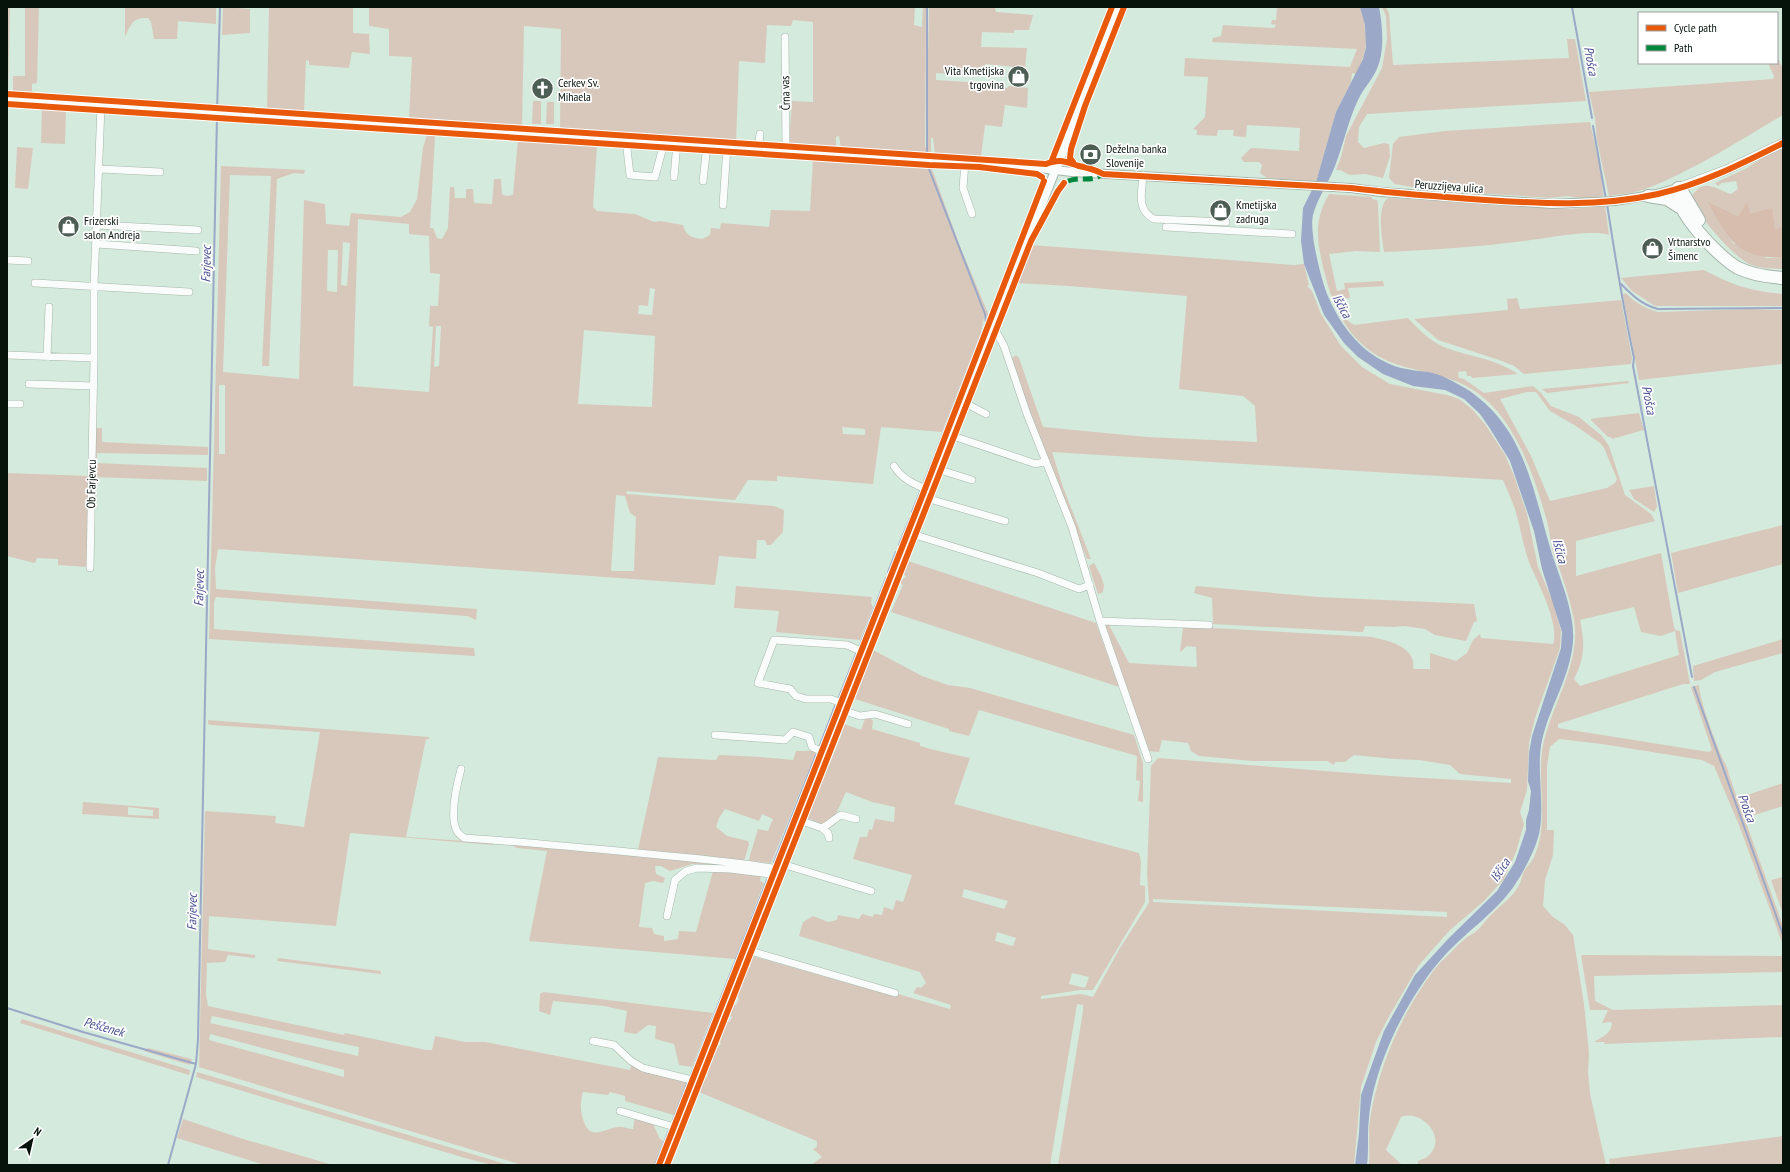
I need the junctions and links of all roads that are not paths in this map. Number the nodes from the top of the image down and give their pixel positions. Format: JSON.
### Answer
{"nodes":[{"id":1,"x":1118,"y":7,"type":"edge"},
{"id":2,"x":785,"y":37,"type":"dead end"},
{"id":3,"x":7,"y":100,"type":"edge"},
{"id":4,"x":101,"y":106,"type":"junction"},
{"id":5,"x":760,"y":134,"type":"dead end"},
{"id":6,"x":626,"y":140,"type":"junction"},
{"id":7,"x":1783,"y":142,"type":"edge"},
{"id":8,"x":664,"y":143,"type":"junction"},
{"id":9,"x":677,"y":143,"type":"junction"},
{"id":10,"x":707,"y":145,"type":"junction"},
{"id":11,"x":727,"y":146,"type":"junction"},
{"id":12,"x":758,"y":149,"type":"junction"},
{"id":13,"x":786,"y":150,"type":"junction"},
{"id":14,"x":965,"y":162,"type":"junction"},
{"id":15,"x":100,"y":169,"type":"junction"},
{"id":16,"x":1055,"y":171,"type":"junction"},
{"id":17,"x":160,"y":172,"type":"dead end"},
{"id":18,"x":1144,"y":176,"type":"junction"},
{"id":19,"x":674,"y":177,"type":"dead end"},
{"id":20,"x":703,"y":181,"type":"dead end"},
{"id":21,"x":1679,"y":188,"type":"junction"},
{"id":22,"x":1648,"y":196,"type":"junction"},
{"id":23,"x":723,"y":205,"type":"dead end"},
{"id":24,"x":1681,"y":208,"type":"junction"},
{"id":25,"x":972,"y":214,"type":"dead end"},
{"id":26,"x":1226,"y":222,"type":"dead end"},
{"id":27,"x":97,"y":225,"type":"junction"},
{"id":28,"x":1166,"y":227,"type":"dead end"},
{"id":29,"x":198,"y":230,"type":"dead end"},
{"id":30,"x":1292,"y":234,"type":"dead end"},
{"id":31,"x":97,"y":244,"type":"junction"},
{"id":32,"x":196,"y":251,"type":"dead end"},
{"id":33,"x":7,"y":260,"type":"edge"},
{"id":34,"x":28,"y":261,"type":"dead end"},
{"id":35,"x":1783,"y":272,"type":"edge"},
{"id":36,"x":1783,"y":278,"type":"edge"},
{"id":37,"x":35,"y":283,"type":"dead end"},
{"id":38,"x":94,"y":285,"type":"junction"},
{"id":39,"x":188,"y":292,"type":"dead end"},
{"id":40,"x":48,"y":307,"type":"dead end"},
{"id":41,"x":993,"y":326,"type":"junction"},
{"id":42,"x":7,"y":355,"type":"edge"},
{"id":43,"x":47,"y":357,"type":"junction"},
{"id":44,"x":94,"y":358,"type":"junction"},
{"id":45,"x":29,"y":384,"type":"dead end"},
{"id":46,"x":94,"y":386,"type":"junction"},
{"id":47,"x":963,"y":402,"type":"junction"},
{"id":48,"x":7,"y":404,"type":"edge"},
{"id":49,"x":20,"y":404,"type":"dead end"},
{"id":50,"x":986,"y":414,"type":"dead end"},
{"id":51,"x":950,"y":435,"type":"junction"},
{"id":52,"x":1046,"y":460,"type":"junction"},
{"id":53,"x":894,"y":466,"type":"dead end"},
{"id":54,"x":937,"y":469,"type":"junction"},
{"id":55,"x":972,"y":480,"type":"dead end"},
{"id":56,"x":927,"y":494,"type":"junction"},
{"id":57,"x":1005,"y":520,"type":"dead end"},
{"id":58,"x":912,"y":534,"type":"junction"},
{"id":59,"x":90,"y":568,"type":"dead end"},
{"id":60,"x":1090,"y":585,"type":"junction"},
{"id":61,"x":1100,"y":621,"type":"junction"},
{"id":62,"x":1209,"y":625,"type":"dead end"},
{"id":63,"x":865,"y":653,"type":"junction"},
{"id":64,"x":843,"y":707,"type":"junction"},
{"id":65,"x":908,"y":724,"type":"dead end"},
{"id":66,"x":715,"y":735,"type":"dead end"},
{"id":67,"x":825,"y":753,"type":"junction"},
{"id":68,"x":1148,"y":759,"type":"dead end"},
{"id":69,"x":461,"y":769,"type":"dead end"},
{"id":70,"x":856,"y":819,"type":"dead end"},
{"id":71,"x":799,"y":820,"type":"junction"},
{"id":72,"x":822,"y":828,"type":"junction"},
{"id":73,"x":829,"y":838,"type":"dead end"},
{"id":74,"x":779,"y":869,"type":"junction"},
{"id":75,"x":870,"y":891,"type":"dead end"},
{"id":76,"x":667,"y":916,"type":"dead end"},
{"id":77,"x":747,"y":950,"type":"junction"},
{"id":78,"x":895,"y":993,"type":"dead end"},
{"id":79,"x":593,"y":1041,"type":"dead end"},
{"id":80,"x":696,"y":1081,"type":"junction"},
{"id":81,"x":620,"y":1111,"type":"dead end"},
{"id":82,"x":678,"y":1128,"type":"junction"},
{"id":83,"x":663,"y":1165,"type":"edge"}],
"edges":[{"from":1,"to":16,"type":"main road"},
{"from":2,"to":13,"type":"street","name":"Črna vas"},
{"from":3,"to":4,"type":"street"},
{"from":4,"to":6,"type":"street"},
{"from":4,"to":15,"type":"street"},
{"from":5,"to":12,"type":"street"},
{"from":6,"to":8,"type":"street"},
{"from":6,"to":8,"type":"street"},
{"from":7,"to":21,"type":"main road","name":"Peruzzijeva ulica"},
{"from":8,"to":9,"type":"street"},
{"from":9,"to":10,"type":"street"},
{"from":9,"to":19,"type":"street"},
{"from":10,"to":11,"type":"street"},
{"from":10,"to":20,"type":"street"},
{"from":11,"to":12,"type":"street"},
{"from":11,"to":23,"type":"street"},
{"from":12,"to":13,"type":"street"},
{"from":13,"to":14,"type":"street"},
{"from":14,"to":16,"type":"street"},
{"from":14,"to":25,"type":"street"},
{"from":15,"to":17,"type":"street"},
{"from":15,"to":27,"type":"street"},
{"from":16,"to":18,"type":"street","name":"Peruzzijeva ulica"},
{"from":16,"to":41,"type":"street"},
{"from":18,"to":22,"type":"street","name":"Peruzzijeva ulica"},
{"from":18,"to":26,"type":"street"},
{"from":21,"to":22,"type":"street","name":"Peruzzijeva ulica"},
{"from":21,"to":24,"type":"highway"},
{"from":21,"to":35,"type":"highway"},
{"from":22,"to":24,"type":"highway"},
{"from":24,"to":36,"type":"highway"},
{"from":27,"to":29,"type":"street"},
{"from":27,"to":31,"type":"street"},
{"from":28,"to":30,"type":"street"},
{"from":31,"to":32,"type":"street"},
{"from":31,"to":38,"type":"street"},
{"from":33,"to":34,"type":"street"},
{"from":37,"to":38,"type":"street"},
{"from":38,"to":39,"type":"street"},
{"from":38,"to":44,"type":"street"},
{"from":40,"to":43,"type":"street"},
{"from":41,"to":47,"type":"street"},
{"from":41,"to":52,"type":"street"},
{"from":42,"to":43,"type":"street"},
{"from":43,"to":44,"type":"street"},
{"from":44,"to":46,"type":"street","name":"Ob Farjevcu"},
{"from":45,"to":46,"type":"street"},
{"from":46,"to":59,"type":"street","name":"Ob Farjevcu"},
{"from":47,"to":50,"type":"street"},
{"from":47,"to":51,"type":"street"},
{"from":48,"to":49,"type":"street"},
{"from":51,"to":52,"type":"street"},
{"from":51,"to":54,"type":"street"},
{"from":52,"to":60,"type":"street"},
{"from":53,"to":56,"type":"street"},
{"from":54,"to":55,"type":"street"},
{"from":54,"to":56,"type":"street"},
{"from":56,"to":57,"type":"street"},
{"from":56,"to":58,"type":"street"},
{"from":58,"to":60,"type":"street"},
{"from":58,"to":63,"type":"street"},
{"from":60,"to":61,"type":"street"},
{"from":61,"to":62,"type":"street"},
{"from":61,"to":68,"type":"street"},
{"from":63,"to":64,"type":"street"},
{"from":63,"to":64,"type":"street"},
{"from":64,"to":65,"type":"street"},
{"from":64,"to":67,"type":"street"},
{"from":66,"to":67,"type":"street"},
{"from":67,"to":71,"type":"street"},
{"from":69,"to":74,"type":"street"},
{"from":70,"to":72,"type":"street"},
{"from":71,"to":72,"type":"street"},
{"from":71,"to":74,"type":"street"},
{"from":72,"to":73,"type":"street"},
{"from":74,"to":75,"type":"street"},
{"from":74,"to":76,"type":"street"},
{"from":74,"to":77,"type":"street"},
{"from":77,"to":78,"type":"street"},
{"from":77,"to":80,"type":"street"},
{"from":79,"to":80,"type":"street"},
{"from":80,"to":82,"type":"street"},
{"from":81,"to":82,"type":"street"},
{"from":82,"to":83,"type":"street"}]}
